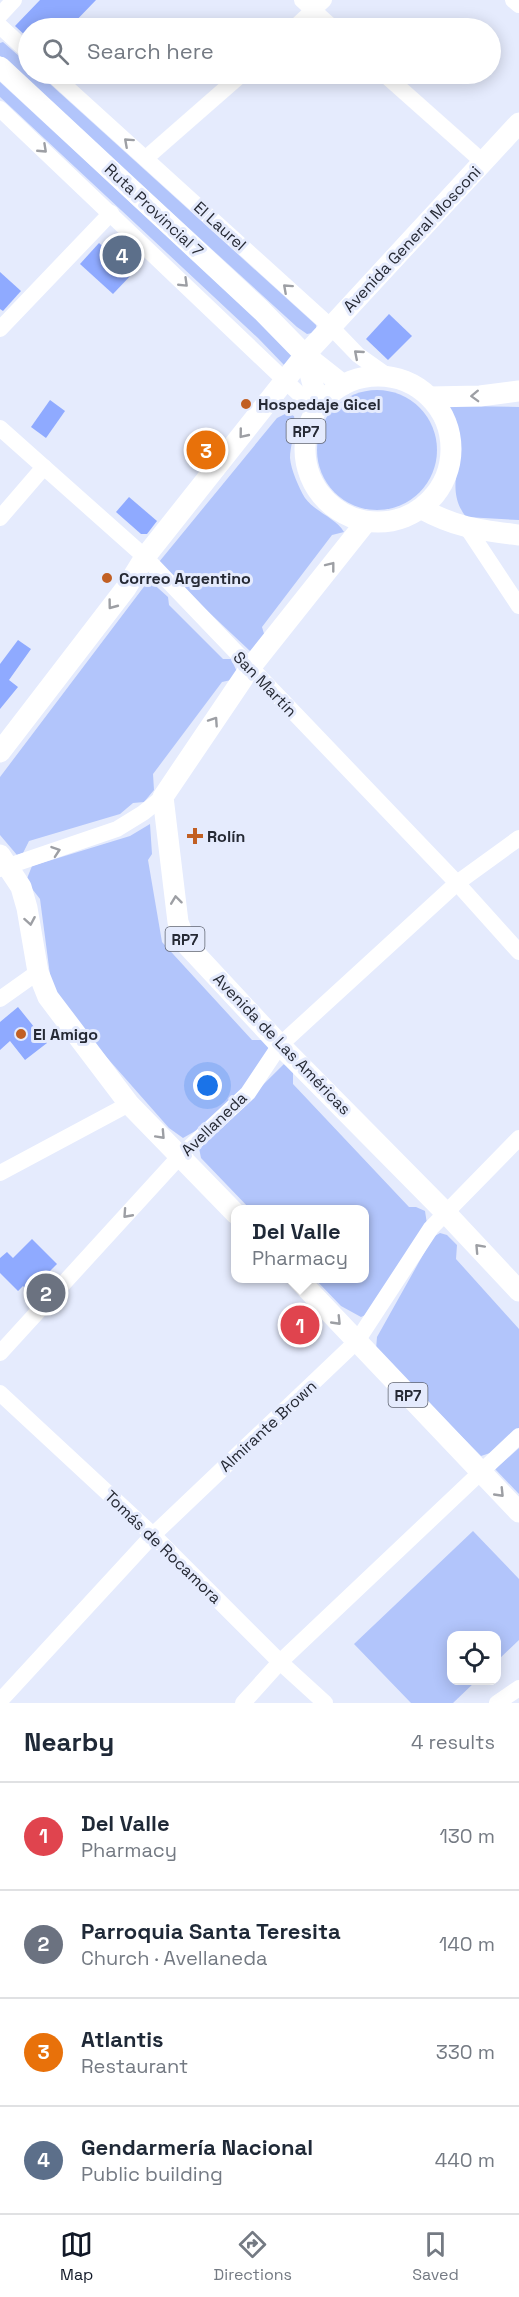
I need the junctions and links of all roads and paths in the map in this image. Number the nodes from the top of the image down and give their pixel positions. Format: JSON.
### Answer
{"nodes":[{"id":1,"x":14,"y":0,"type":"edge"},
{"id":2,"x":513,"y":0,"type":"edge"},
{"id":3,"x":313,"y":4,"type":"edge"},
{"id":4,"x":519,"y":5,"type":"edge"},
{"id":5,"x":0,"y":15,"type":"edge"},
{"id":6,"x":302,"y":18,"type":"edge"},
{"id":7,"x":325,"y":18,"type":"edge"},
{"id":8,"x":0,"y":26,"type":"edge"},
{"id":9,"x":18,"y":43,"type":"edge"},
{"id":10,"x":0,"y":67,"type":"edge"},
{"id":11,"x":18,"y":84,"type":"edge"},
{"id":12,"x":18,"y":84,"type":"edge"},
{"id":13,"x":63,"y":84,"type":"edge"},
{"id":14,"x":231,"y":84,"type":"edge"},
{"id":15,"x":395,"y":84,"type":"edge"},
{"id":16,"x":0,"y":109,"type":"edge"},
{"id":17,"x":519,"y":123,"type":"edge"},
{"id":18,"x":146,"y":158,"type":"junction"},
{"id":19,"x":483,"y":162,"type":"junction"},
{"id":20,"x":111,"y":213,"type":"junction"},
{"id":21,"x":330,"y":327,"type":"junction"},
{"id":22,"x":0,"y":329,"type":"edge"},
{"id":23,"x":305,"y":355,"type":"junction"},
{"id":24,"x":388,"y":376,"type":"junction"},
{"id":25,"x":284,"y":380,"type":"junction"},
{"id":26,"x":343,"y":385,"type":"junction"},
{"id":27,"x":519,"y":391,"type":"edge"},
{"id":28,"x":430,"y":397,"type":"junction"},
{"id":29,"x":317,"y":408,"type":"junction"},
{"id":30,"x":0,"y":428,"type":"edge"},
{"id":31,"x":44,"y":467,"type":"junction"},
{"id":32,"x":422,"y":509,"type":"junction"},
{"id":33,"x":0,"y":518,"type":"edge"},
{"id":34,"x":366,"y":522,"type":"junction"},
{"id":35,"x":468,"y":529,"type":"junction"},
{"id":36,"x":519,"y":535,"type":"edge"},
{"id":37,"x":145,"y":557,"type":"junction"},
{"id":38,"x":519,"y":606,"type":"edge"},
{"id":39,"x":250,"y":668,"type":"junction"},
{"id":40,"x":0,"y":752,"type":"edge"},
{"id":41,"x":163,"y":797,"type":"junction"},
{"id":42,"x":519,"y":838,"type":"edge"},
{"id":43,"x":3,"y":864,"type":"edge"},
{"id":44,"x":457,"y":883,"type":"junction"},
{"id":45,"x":519,"y":952,"type":"edge"},
{"id":46,"x":38,"y":972,"type":"junction"},
{"id":47,"x":0,"y":999,"type":"edge"},
{"id":48,"x":280,"y":1045,"type":"junction"},
{"id":49,"x":129,"y":1104,"type":"junction"},
{"id":50,"x":519,"y":1138,"type":"edge"},
{"id":51,"x":180,"y":1156,"type":"junction"},
{"id":52,"x":0,"y":1173,"type":"edge"},
{"id":53,"x":231,"y":1209,"type":"edge"},
{"id":54,"x":446,"y":1212,"type":"junction"},
{"id":55,"x":302,"y":1283,"type":"edge"},
{"id":56,"x":519,"y":1291,"type":"edge"},
{"id":57,"x":357,"y":1341,"type":"junction"},
{"id":58,"x":0,"y":1353,"type":"edge"},
{"id":59,"x":0,"y":1393,"type":"edge"},
{"id":60,"x":519,"y":1436,"type":"edge"},
{"id":61,"x":480,"y":1473,"type":"junction"},
{"id":62,"x":519,"y":1512,"type":"edge"},
{"id":63,"x":153,"y":1535,"type":"junction"},
{"id":64,"x":280,"y":1662,"type":"junction"},
{"id":65,"x":519,"y":1688,"type":"edge"},
{"id":66,"x":1,"y":1702,"type":"edge"},
{"id":67,"x":243,"y":1703,"type":"edge"},
{"id":68,"x":325,"y":1703,"type":"edge"},
{"id":69,"x":497,"y":1703,"type":"edge"}],
"edges":[{"from":1,"to":5,"type":"street"},
{"from":2,"to":4,"type":"street"},
{"from":3,"to":6,"type":"street"},
{"from":3,"to":7,"type":"street"},
{"from":8,"to":9,"type":"street"},
{"from":10,"to":12,"type":"main road","name":"Ruta Provincial 7","number":"RP7"},
{"from":11,"to":23,"type":"main road","name":"Ruta Provincial 7","number":"RP7"},
{"from":18,"to":13,"type":"street","name":"El Laurel","one_way":true},
{"from":14,"to":18,"type":"street"},
{"from":15,"to":19,"type":"street"},
{"from":16,"to":20,"type":"street","one_way":true},
{"from":17,"to":19,"type":"main road","name":"Avenida General Mosconi"},
{"from":21,"to":18,"type":"street","name":"El Laurel","one_way":true},
{"from":19,"to":21,"type":"main road","name":"Avenida General Mosconi"},
{"from":20,"to":22,"type":"street"},
{"from":20,"to":25,"type":"street","one_way":true},
{"from":21,"to":23,"type":"main road","name":"Avenida General Mosconi"},
{"from":24,"to":21,"type":"street","name":"El Laurel","one_way":true},
{"from":23,"to":25,"type":"main road"},
{"from":23,"to":26,"type":"main road","name":"Ruta Provincial 7","number":"RP7"},
{"from":23,"to":29,"type":"main road","name":"Ruta Provincial 7","number":"RP7"},
{"from":24,"to":26,"type":"main road","number":"RP7"},
{"from":24,"to":28,"type":"main road","number":"RP7"},
{"from":25,"to":29,"type":"street"},
{"from":25,"to":37,"type":"main road","one_way":true},
{"from":26,"to":29,"type":"main road","number":"RP7"},
{"from":27,"to":28,"type":"main road","one_way":true},
{"from":28,"to":32,"type":"main road","number":"RP7"},
{"from":29,"to":34,"type":"main road","number":"RP7"},
{"from":30,"to":31,"type":"street","name":"San Martín"},
{"from":31,"to":33,"type":"street"},
{"from":31,"to":37,"type":"street","name":"San Martín"},
{"from":32,"to":34,"type":"main road","number":"RP7"},
{"from":32,"to":35,"type":"main road"},
{"from":39,"to":34,"type":"main road","one_way":true},
{"from":35,"to":36,"type":"main road"},
{"from":35,"to":38,"type":"street"},
{"from":37,"to":39,"type":"street","name":"San Martín"},
{"from":37,"to":40,"type":"main road","one_way":true},
{"from":41,"to":39,"type":"main road","one_way":true},
{"from":39,"to":44,"type":"street","name":"San Martín"},
{"from":43,"to":41,"type":"street","one_way":true},
{"from":48,"to":41,"type":"main road","name":"Avenida de Las Américas","number":"RP7","one_way":true},
{"from":42,"to":44,"type":"street","name":"Avellaneda"},
{"from":43,"to":46,"type":"main road","one_way":true},
{"from":44,"to":45,"type":"street","name":"San Martín"},
{"from":44,"to":48,"type":"street","name":"Avellaneda"},
{"from":46,"to":47,"type":"street"},
{"from":46,"to":49,"type":"main road"},
{"from":48,"to":51,"type":"street","name":"Avellaneda"},
{"from":48,"to":54,"type":"main road","name":"Avenida de Las Américas","number":"RP7"},
{"from":49,"to":51,"type":"main road","one_way":true},
{"from":49,"to":52,"type":"street"},
{"from":50,"to":54,"type":"street","name":"Almirante Brown"},
{"from":51,"to":53,"type":"main road"},
{"from":51,"to":58,"type":"street","name":"Avellaneda","one_way":true},
{"from":56,"to":54,"type":"main road","name":"Avenida de Las Américas","number":"RP7","one_way":true},
{"from":54,"to":57,"type":"street","name":"Almirante Brown"},
{"from":55,"to":57,"type":"main road","number":"RP7","one_way":true},
{"from":57,"to":61,"type":"main road","number":"RP7"},
{"from":57,"to":63,"type":"street","name":"Almirante Brown"},
{"from":59,"to":63,"type":"street","name":"Tomás de Rocamora"},
{"from":60,"to":61,"type":"street"},
{"from":61,"to":62,"type":"main road","number":"RP7","one_way":true},
{"from":61,"to":64,"type":"street"},
{"from":63,"to":64,"type":"street","name":"Tomás de Rocamora"},
{"from":63,"to":66,"type":"street","name":"Almirante Brown"},
{"from":64,"to":67,"type":"street"},
{"from":64,"to":68,"type":"street","name":"Tomás de Rocamora"},
{"from":65,"to":69,"type":"street"}]}
